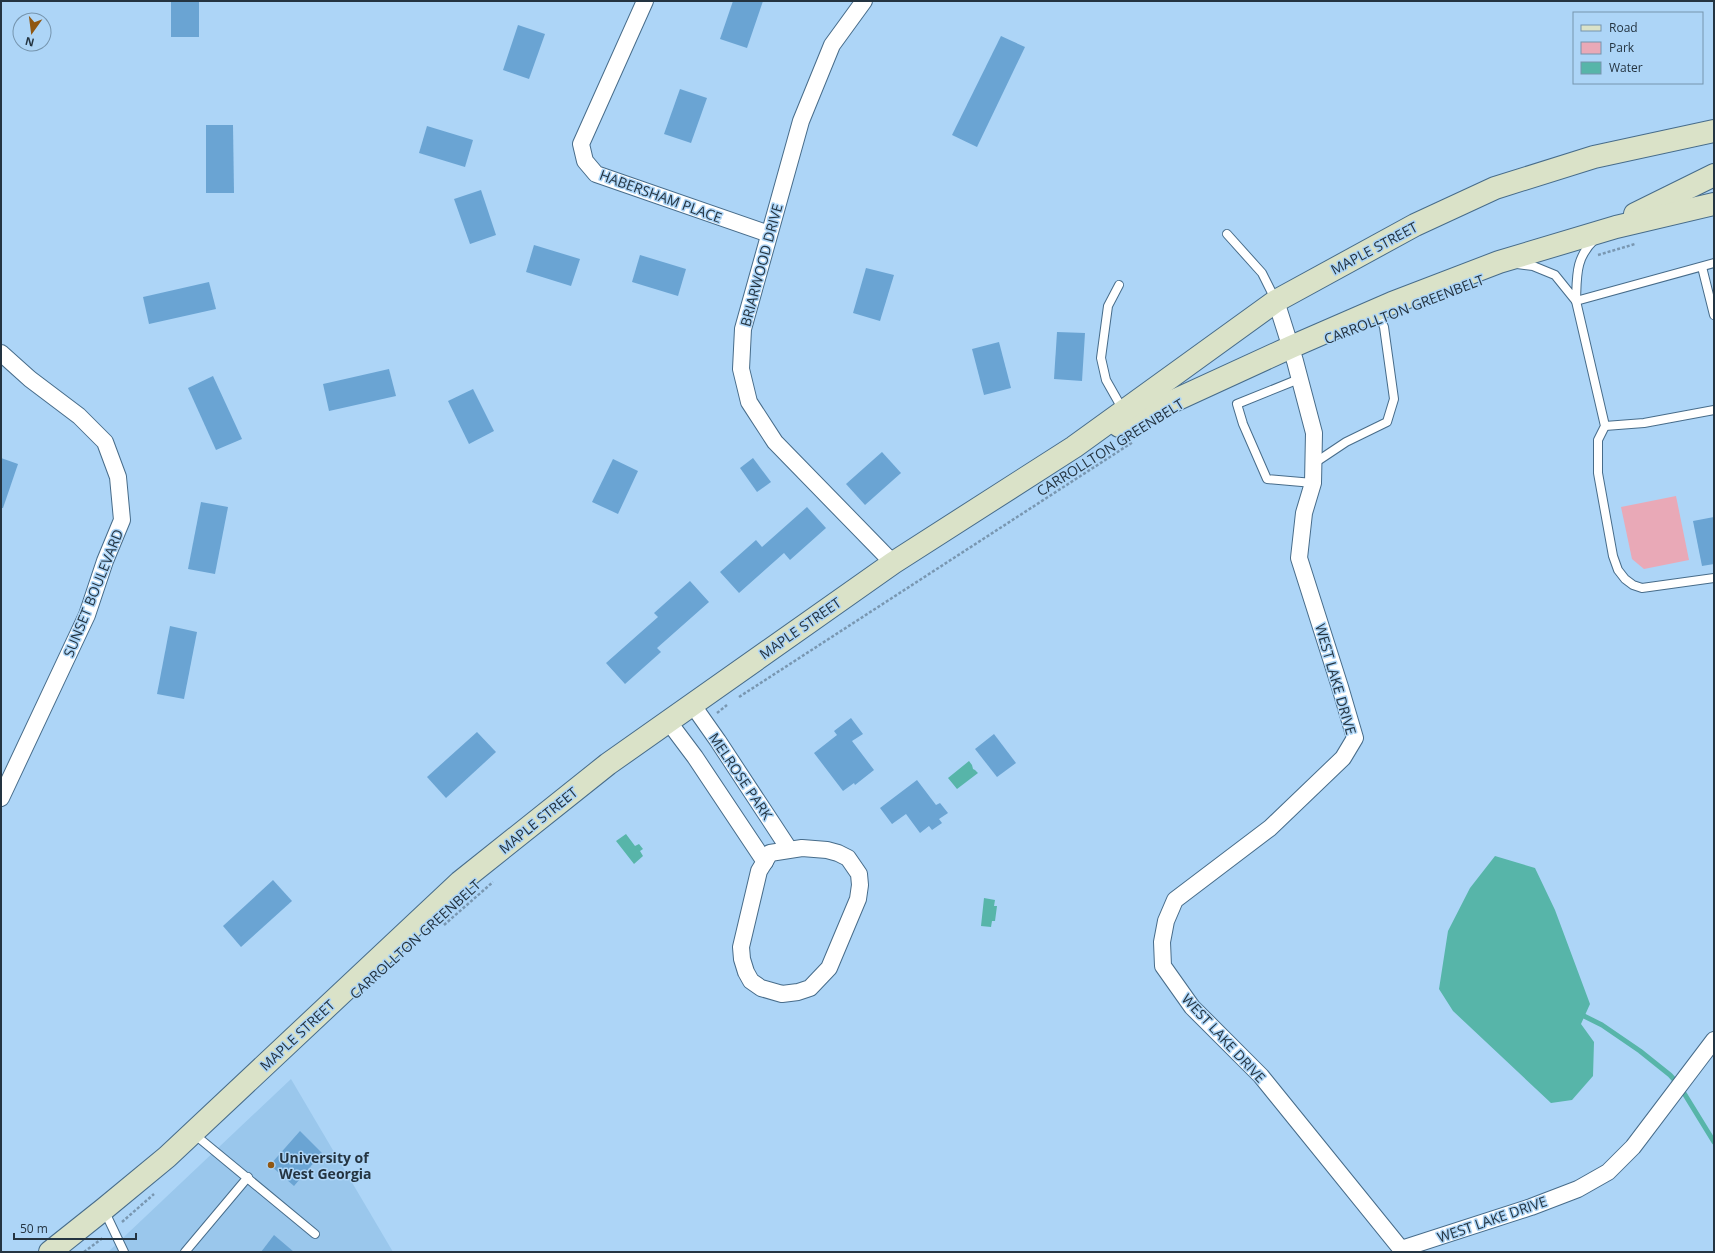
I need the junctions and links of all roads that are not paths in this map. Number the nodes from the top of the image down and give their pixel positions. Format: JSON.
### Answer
{"nodes":[{"id":1,"x":645,"y":1,"type":"edge"},
{"id":2,"x":864,"y":1,"type":"edge"},
{"id":3,"x":1714,"y":131,"type":"edge"},
{"id":4,"x":1714,"y":174,"type":"edge"},
{"id":5,"x":1714,"y":204,"type":"edge"},
{"id":6,"x":1610,"y":229,"type":"junction"},
{"id":7,"x":769,"y":234,"type":"junction"},
{"id":8,"x":1227,"y":234,"type":"dead end"},
{"id":9,"x":1498,"y":262,"type":"junction"},
{"id":10,"x":1714,"y":263,"type":"edge"},
{"id":11,"x":1702,"y":267,"type":"junction"},
{"id":12,"x":1119,"y":285,"type":"dead end"},
{"id":13,"x":1276,"y":301,"type":"junction"},
{"id":14,"x":1576,"y":301,"type":"junction"},
{"id":15,"x":1377,"y":310,"type":"junction"},
{"id":16,"x":1714,"y":315,"type":"edge"},
{"id":17,"x":1291,"y":347,"type":"junction"},
{"id":18,"x":1,"y":353,"type":"edge"},
{"id":19,"x":1299,"y":379,"type":"junction"},
{"id":20,"x":1714,"y":410,"type":"edge"},
{"id":21,"x":1124,"y":411,"type":"junction"},
{"id":22,"x":1605,"y":426,"type":"junction"},
{"id":23,"x":1074,"y":447,"type":"junction"},
{"id":24,"x":1313,"y":464,"type":"junction"},
{"id":25,"x":1313,"y":483,"type":"junction"},
{"id":26,"x":893,"y":563,"type":"junction"},
{"id":27,"x":1714,"y":578,"type":"edge"},
{"id":28,"x":692,"y":704,"type":"junction"},
{"id":29,"x":668,"y":721,"type":"junction"},
{"id":30,"x":1,"y":798,"type":"edge"},
{"id":31,"x":789,"y":849,"type":"junction"},
{"id":32,"x":765,"y":862,"type":"junction"},
{"id":33,"x":1714,"y":1040,"type":"edge"},
{"id":34,"x":193,"y":1133,"type":"junction"},
{"id":35,"x":248,"y":1178,"type":"junction"},
{"id":36,"x":104,"y":1210,"type":"junction"},
{"id":37,"x":315,"y":1234,"type":"dead end"},
{"id":38,"x":1403,"y":1251,"type":"edge"},
{"id":39,"x":50,"y":1252,"type":"edge"},
{"id":40,"x":124,"y":1252,"type":"edge"},
{"id":41,"x":185,"y":1252,"type":"edge"}],
"edges":[{"from":1,"to":7,"type":"street","name":"HABERSHAM PLACE"},
{"from":2,"to":7,"type":"street","name":"BRIARWOOD DRIVE"},
{"from":3,"to":13,"type":"main road","name":"MAPLE STREET"},
{"from":4,"to":6,"type":"main road"},
{"from":5,"to":6,"type":"main road","name":"MAPLE STREET"},
{"from":6,"to":9,"type":"main road","name":"MAPLE STREET"},
{"from":6,"to":14,"type":"lane"},
{"from":7,"to":26,"type":"street","name":"BRIARWOOD DRIVE"},
{"from":8,"to":13,"type":"lane"},
{"from":9,"to":14,"type":"lane"},
{"from":9,"to":15,"type":"main road","name":"MAPLE STREET"},
{"from":10,"to":11,"type":"lane"},
{"from":11,"to":14,"type":"lane"},
{"from":11,"to":16,"type":"lane"},
{"from":12,"to":21,"type":"lane"},
{"from":13,"to":17,"type":"street","name":"WEST LAKE DRIVE"},
{"from":13,"to":21,"type":"main road","name":"MAPLE STREET"},
{"from":14,"to":22,"type":"lane"},
{"from":15,"to":17,"type":"main road","name":"MAPLE STREET"},
{"from":15,"to":24,"type":"lane"},
{"from":17,"to":19,"type":"street","name":"WEST LAKE DRIVE"},
{"from":17,"to":23,"type":"main road","name":"MAPLE STREET"},
{"from":18,"to":30,"type":"street","name":"SUNSET BOULEVARD"},
{"from":19,"to":24,"type":"street","name":"WEST LAKE DRIVE"},
{"from":19,"to":25,"type":"lane"},
{"from":20,"to":22,"type":"lane"},
{"from":21,"to":23,"type":"main road","name":"MAPLE STREET"},
{"from":22,"to":27,"type":"lane"},
{"from":23,"to":26,"type":"main road","name":"MAPLE STREET"},
{"from":24,"to":25,"type":"street","name":"WEST LAKE DRIVE"},
{"from":25,"to":38,"type":"street","name":"WEST LAKE DRIVE"},
{"from":26,"to":28,"type":"main road","name":"MAPLE STREET"},
{"from":28,"to":29,"type":"main road","name":"MAPLE STREET"},
{"from":28,"to":31,"type":"street","name":"MELROSE PARK"},
{"from":29,"to":32,"type":"street","name":"MELROSE PARK"},
{"from":29,"to":34,"type":"main road","name":"MAPLE STREET"},
{"from":31,"to":32,"type":"street"},
{"from":31,"to":32,"type":"street"},
{"from":33,"to":38,"type":"street","name":"WEST LAKE DRIVE"},
{"from":34,"to":35,"type":"lane"},
{"from":34,"to":36,"type":"main road","name":"MAPLE STREET"},
{"from":35,"to":37,"type":"lane"},
{"from":35,"to":41,"type":"lane"},
{"from":36,"to":39,"type":"main road","name":"MAPLE STREET"},
{"from":36,"to":40,"type":"lane"}]}
